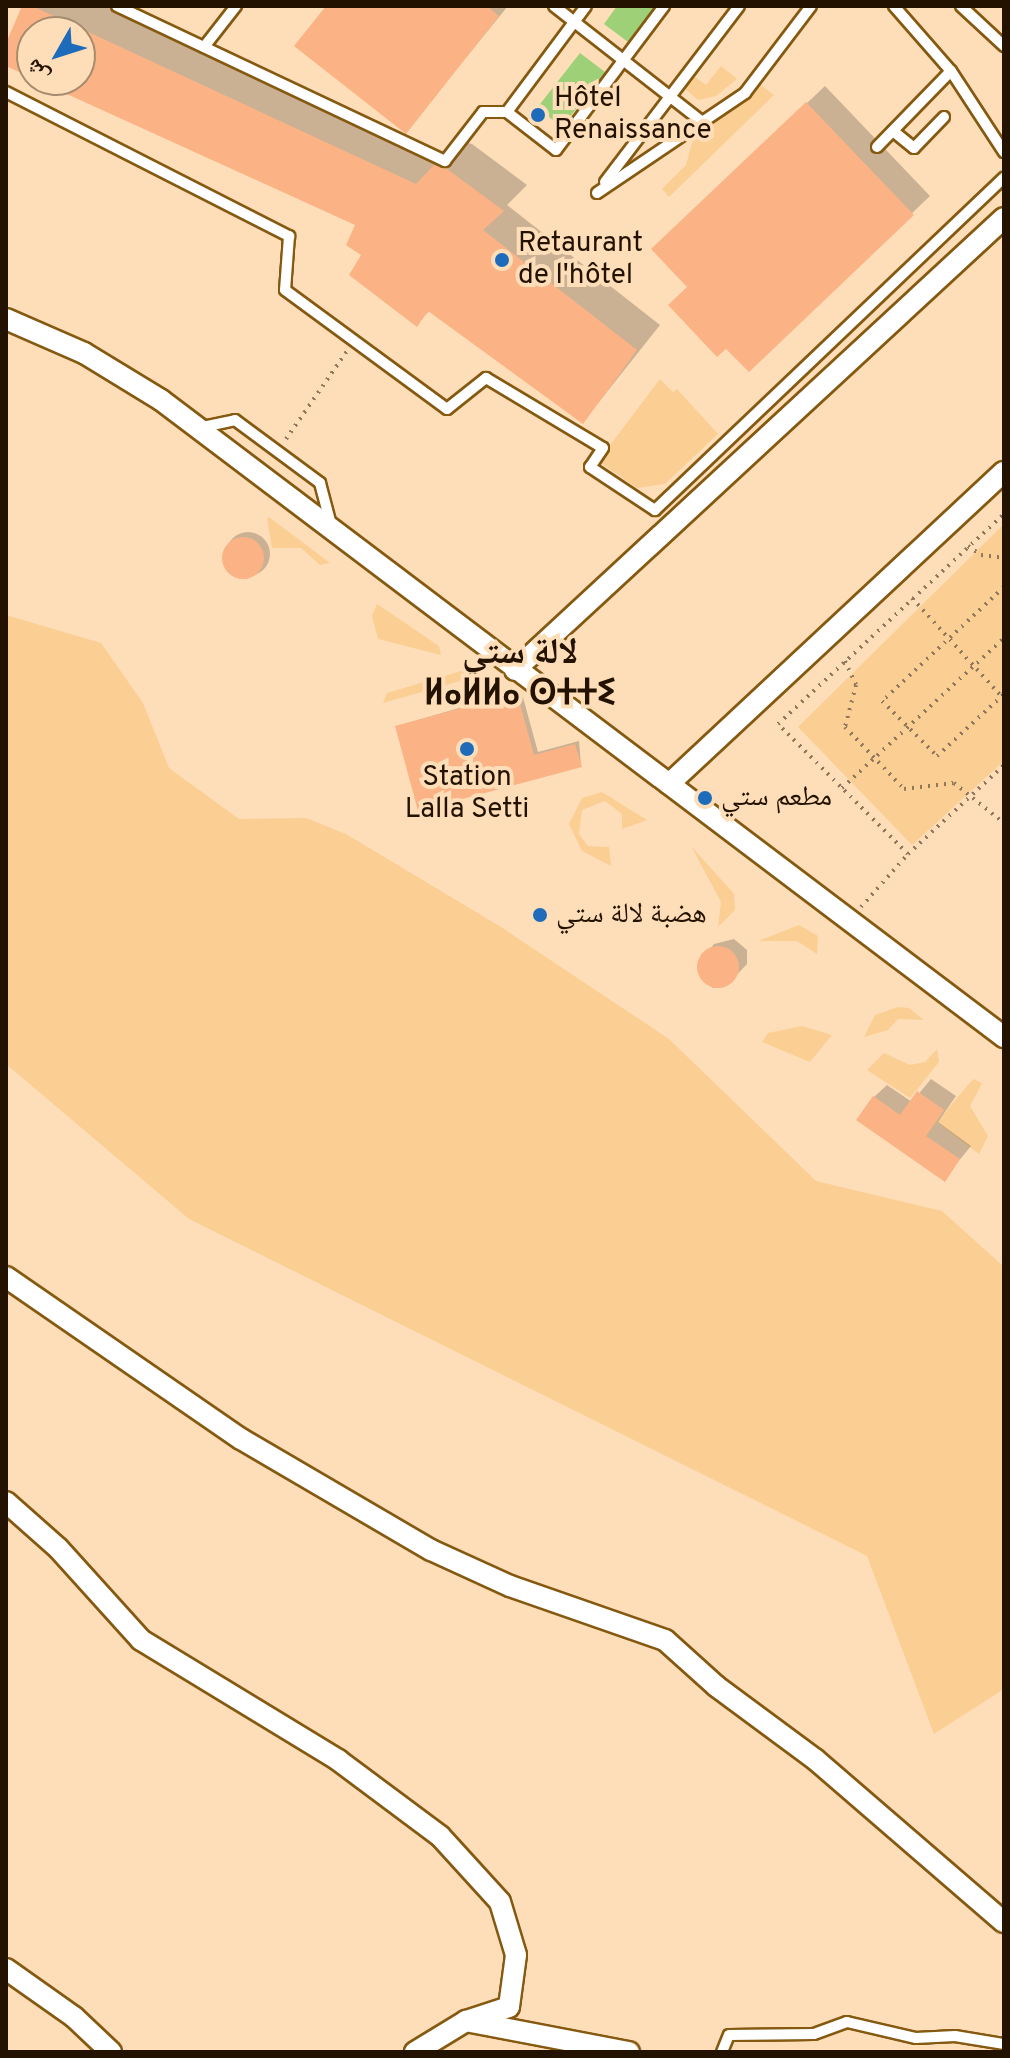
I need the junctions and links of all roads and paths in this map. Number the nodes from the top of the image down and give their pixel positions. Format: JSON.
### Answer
{"nodes":[{"id":1,"x":117,"y":6,"type":"edge"},
{"id":2,"x":236,"y":6,"type":"edge"},
{"id":3,"x":554,"y":6,"type":"edge"},
{"id":4,"x":586,"y":6,"type":"edge"},
{"id":5,"x":664,"y":6,"type":"edge"},
{"id":6,"x":739,"y":6,"type":"edge"},
{"id":7,"x":811,"y":6,"type":"edge"},
{"id":8,"x":894,"y":6,"type":"edge"},
{"id":9,"x":961,"y":6,"type":"edge"},
{"id":10,"x":575,"y":22,"type":"junction"},
{"id":11,"x":1004,"y":46,"type":"edge"},
{"id":12,"x":204,"y":47,"type":"junction"},
{"id":13,"x":622,"y":61,"type":"junction"},
{"id":14,"x":951,"y":71,"type":"junction"},
{"id":15,"x":6,"y":92,"type":"edge"},
{"id":16,"x":672,"y":99,"type":"junction"},
{"id":17,"x":507,"y":112,"type":"junction"},
{"id":18,"x":944,"y":117,"type":"dead end"},
{"id":19,"x":701,"y":121,"type":"junction"},
{"id":20,"x":893,"y":131,"type":"junction"},
{"id":21,"x":877,"y":147,"type":"dead end"},
{"id":22,"x":1004,"y":152,"type":"edge"},
{"id":23,"x":1004,"y":178,"type":"edge"},
{"id":24,"x":1004,"y":218,"type":"edge"},
{"id":25,"x":6,"y":319,"type":"edge"},
{"id":26,"x":354,"y":341,"type":"junction"},
{"id":27,"x":198,"y":428,"type":"junction"},
{"id":28,"x":277,"y":451,"type":"junction"},
{"id":29,"x":1004,"y":472,"type":"edge"},
{"id":30,"x":1004,"y":514,"type":"edge"},
{"id":31,"x":332,"y":531,"type":"junction"},
{"id":32,"x":968,"y":546,"type":"junction"},
{"id":33,"x":1004,"y":558,"type":"edge"},
{"id":34,"x":1004,"y":587,"type":"edge"},
{"id":35,"x":912,"y":598,"type":"junction"},
{"id":36,"x":1004,"y":638,"type":"edge"},
{"id":37,"x":949,"y":639,"type":"junction"},
{"id":38,"x":845,"y":661,"type":"junction"},
{"id":39,"x":973,"y":666,"type":"junction"},
{"id":40,"x":515,"y":670,"type":"junction"},
{"id":41,"x":1003,"y":697,"type":"edge"},
{"id":42,"x":908,"y":727,"type":"junction"},
{"id":43,"x":874,"y":758,"type":"junction"},
{"id":44,"x":1004,"y":765,"type":"edge"},
{"id":45,"x":669,"y":784,"type":"junction"},
{"id":46,"x":842,"y":788,"type":"junction"},
{"id":47,"x":972,"y":795,"type":"junction"},
{"id":48,"x":1004,"y":823,"type":"edge"},
{"id":49,"x":908,"y":854,"type":"junction"},
{"id":50,"x":850,"y":920,"type":"junction"},
{"id":51,"x":1004,"y":1037,"type":"edge"},
{"id":52,"x":6,"y":1277,"type":"edge"},
{"id":53,"x":6,"y":1502,"type":"edge"},
{"id":54,"x":1004,"y":1922,"type":"edge"},
{"id":55,"x":6,"y":1969,"type":"edge"},
{"id":56,"x":466,"y":2021,"type":"junction"},
{"id":57,"x":1004,"y":2044,"type":"edge"},
{"id":58,"x":111,"y":2052,"type":"edge"},
{"id":59,"x":415,"y":2052,"type":"edge"},
{"id":60,"x":629,"y":2052,"type":"edge"},
{"id":61,"x":722,"y":2052,"type":"edge"}],
"edges":[{"from":1,"to":12,"type":"lane"},
{"from":2,"to":12,"type":"lane"},
{"from":3,"to":10,"type":"lane"},
{"from":4,"to":10,"type":"lane"},
{"from":5,"to":13,"type":"lane"},
{"from":6,"to":16,"type":"lane"},
{"from":7,"to":19,"type":"lane"},
{"from":8,"to":14,"type":"lane"},
{"from":9,"to":11,"type":"lane"},
{"from":10,"to":13,"type":"lane"},
{"from":10,"to":17,"type":"lane"},
{"from":12,"to":17,"type":"lane"},
{"from":13,"to":16,"type":"lane"},
{"from":13,"to":17,"type":"lane"},
{"from":14,"to":20,"type":"lane"},
{"from":14,"to":22,"type":"lane"},
{"from":15,"to":26,"type":"lane"},
{"from":16,"to":19,"type":"lane"},
{"from":16,"to":19,"type":"lane"},
{"from":18,"to":20,"type":"lane"},
{"from":20,"to":21,"type":"lane"},
{"from":23,"to":26,"type":"lane"},
{"from":24,"to":40,"type":"street"},
{"from":25,"to":27,"type":"street"},
{"from":26,"to":28,"type":"path"},
{"from":27,"to":28,"type":"lane"},
{"from":27,"to":31,"type":"street"},
{"from":28,"to":31,"type":"lane"},
{"from":29,"to":45,"type":"street"},
{"from":30,"to":32,"type":"path"},
{"from":31,"to":40,"type":"street"},
{"from":32,"to":33,"type":"path"},
{"from":32,"to":35,"type":"path"},
{"from":34,"to":37,"type":"path"},
{"from":35,"to":37,"type":"path"},
{"from":35,"to":38,"type":"path"},
{"from":36,"to":39,"type":"path"},
{"from":37,"to":39,"type":"path"},
{"from":37,"to":42,"type":"path"},
{"from":38,"to":43,"type":"path"},
{"from":38,"to":46,"type":"path"},
{"from":39,"to":41,"type":"path"},
{"from":39,"to":42,"type":"path"},
{"from":40,"to":45,"type":"street"},
{"from":41,"to":42,"type":"path"},
{"from":42,"to":43,"type":"path"},
{"from":43,"to":46,"type":"path"},
{"from":43,"to":47,"type":"path"},
{"from":44,"to":47,"type":"path"},
{"from":45,"to":50,"type":"street"},
{"from":46,"to":49,"type":"path"},
{"from":47,"to":48,"type":"path"},
{"from":47,"to":49,"type":"path"},
{"from":49,"to":50,"type":"path"},
{"from":50,"to":51,"type":"street"},
{"from":52,"to":54,"type":"street"},
{"from":53,"to":56,"type":"street"},
{"from":55,"to":58,"type":"street"},
{"from":56,"to":59,"type":"street"},
{"from":56,"to":60,"type":"street"},
{"from":57,"to":61,"type":"lane"}]}
